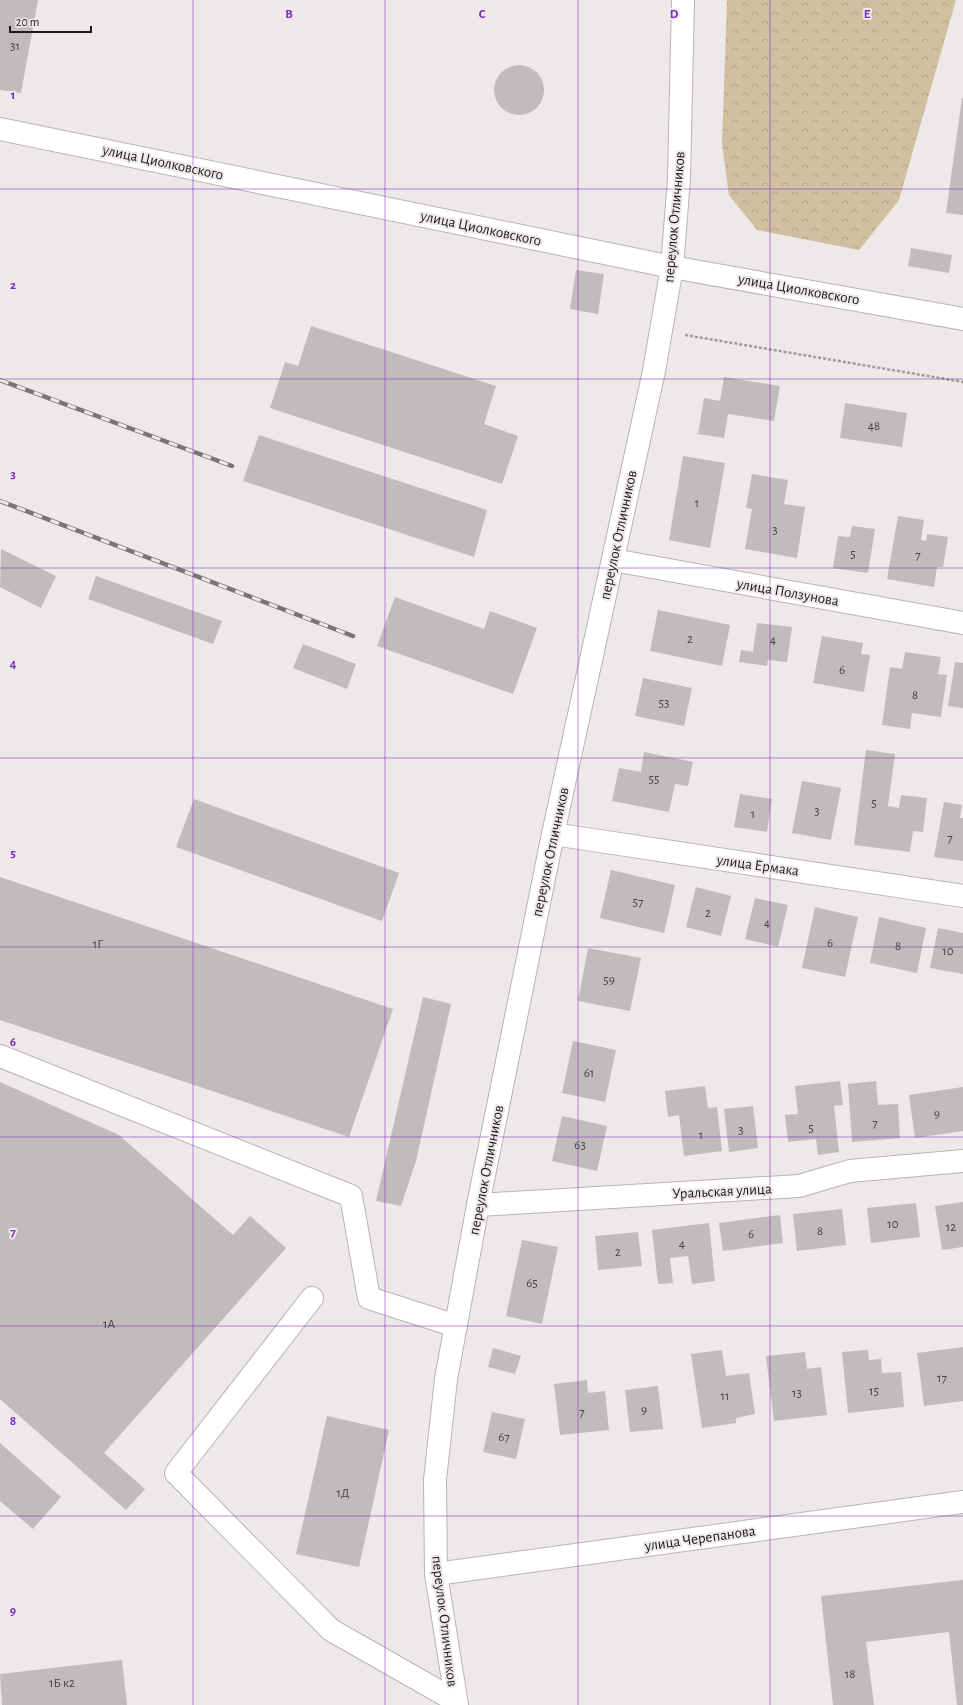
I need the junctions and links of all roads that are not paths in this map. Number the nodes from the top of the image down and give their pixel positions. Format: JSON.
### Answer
{"nodes":[{"id":1,"x":683,"y":0,"type":"edge"},
{"id":2,"x":0,"y":129,"type":"edge"},
{"id":3,"x":672,"y":267,"type":"junction"},
{"id":4,"x":963,"y":319,"type":"edge"},
{"id":5,"x":613,"y":560,"type":"junction"},
{"id":6,"x":963,"y":624,"type":"edge"},
{"id":7,"x":553,"y":834,"type":"junction"},
{"id":8,"x":963,"y":896,"type":"edge"},
{"id":9,"x":0,"y":1056,"type":"edge"},
{"id":10,"x":963,"y":1161,"type":"edge"},
{"id":11,"x":478,"y":1205,"type":"junction"},
{"id":12,"x":312,"y":1298,"type":"dead end"},
{"id":13,"x":456,"y":1326,"type":"junction"},
{"id":14,"x":963,"y":1502,"type":"edge"},
{"id":15,"x":436,"y":1574,"type":"junction"},
{"id":16,"x":456,"y":1703,"type":"edge"}],
"edges":[{"from":1,"to":3,"type":"street","name":"переулок Отличников"},
{"from":2,"to":3,"type":"street","name":"улица Циолковского"},
{"from":3,"to":4,"type":"street","name":"улица Циолковского"},
{"from":3,"to":5,"type":"street","name":"переулок Отличников"},
{"from":5,"to":6,"type":"street","name":"улица Ползунова"},
{"from":5,"to":7,"type":"street","name":"переулок Отличников"},
{"from":7,"to":8,"type":"street","name":"улица Ермака"},
{"from":7,"to":11,"type":"street","name":"переулок Отличников"},
{"from":9,"to":13,"type":"street"},
{"from":10,"to":11,"type":"street","name":"Уральская улица"},
{"from":11,"to":13,"type":"street","name":"переулок Отличников"},
{"from":12,"to":16,"type":"street"},
{"from":13,"to":15,"type":"street","name":"переулок Отличников"},
{"from":14,"to":15,"type":"street","name":"улица Черепанова"},
{"from":15,"to":16,"type":"street","name":"переулок Отличников"}]}
